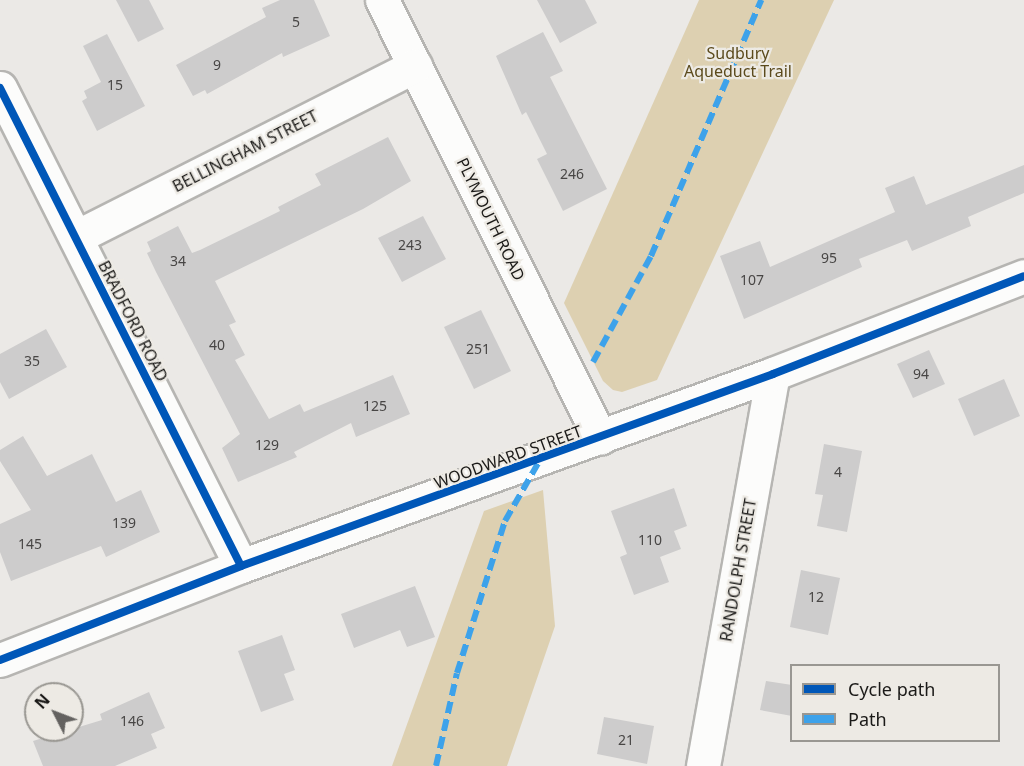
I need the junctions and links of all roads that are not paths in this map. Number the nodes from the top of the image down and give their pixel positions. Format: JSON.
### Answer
{"nodes":[{"id":1,"x":382,"y":0,"type":"edge"},
{"id":2,"x":415,"y":66,"type":"junction"},
{"id":3,"x":0,"y":88,"type":"edge"},
{"id":4,"x":76,"y":237,"type":"junction"},
{"id":5,"x":1024,"y":276,"type":"edge"},
{"id":6,"x":773,"y":374,"type":"junction"},
{"id":7,"x":600,"y":438,"type":"junction"},
{"id":8,"x":241,"y":567,"type":"junction"},
{"id":9,"x":0,"y":660,"type":"edge"},
{"id":10,"x":703,"y":766,"type":"edge"}],
"edges":[{"from":1,"to":2,"type":"street","name":"PLYMOUTH ROAD"},
{"from":2,"to":4,"type":"street","name":"BELLINGHAM STREET"},
{"from":2,"to":7,"type":"street","name":"PLYMOUTH ROAD"},
{"from":3,"to":4,"type":"street","name":"BRADFORD ROAD"},
{"from":4,"to":8,"type":"street","name":"BRADFORD ROAD"},
{"from":5,"to":6,"type":"street","name":"WOODWARD STREET"},
{"from":6,"to":7,"type":"street","name":"WOODWARD STREET"},
{"from":6,"to":10,"type":"street","name":"RANDOLPH STREET"},
{"from":7,"to":8,"type":"street","name":"WOODWARD STREET"},
{"from":8,"to":9,"type":"street","name":"WOODWARD STREET"}]}
